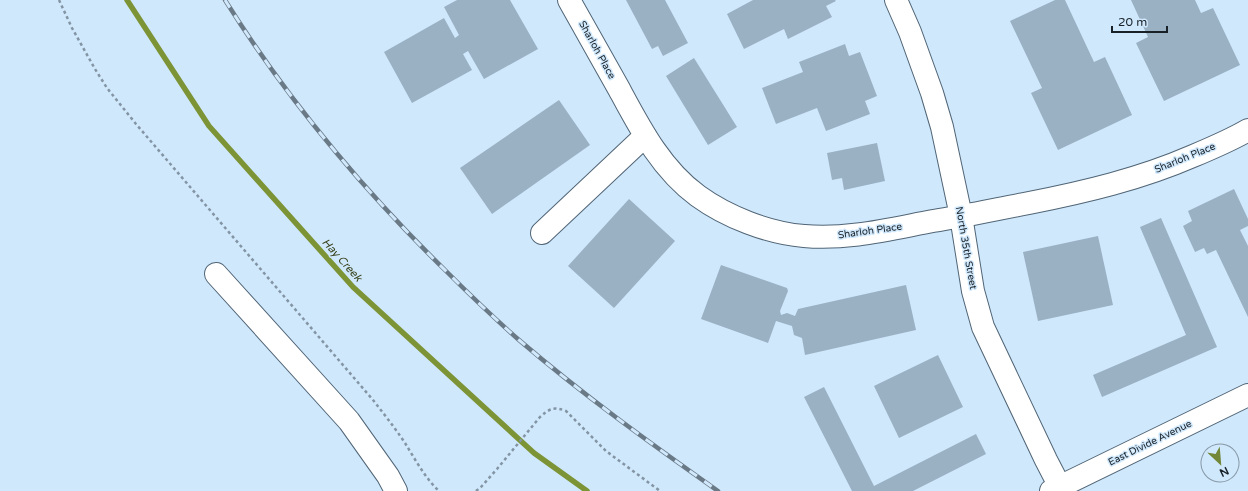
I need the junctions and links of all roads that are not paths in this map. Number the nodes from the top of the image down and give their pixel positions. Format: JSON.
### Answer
{"nodes":[{"id":1,"x":569,"y":0,"type":"edge"},
{"id":2,"x":896,"y":0,"type":"edge"},
{"id":3,"x":1248,"y":130,"type":"edge"},
{"id":4,"x":645,"y":136,"type":"junction"},
{"id":5,"x":961,"y":216,"type":"junction"},
{"id":6,"x":542,"y":233,"type":"dead end"},
{"id":7,"x":216,"y":274,"type":"dead end"},
{"id":8,"x":1248,"y":395,"type":"edge"},
{"id":9,"x":1056,"y":489,"type":"edge"},
{"id":10,"x":396,"y":491,"type":"edge"}],
"edges":[{"from":1,"to":4,"type":"street","name":"Sharloh Place"},
{"from":2,"to":5,"type":"street","name":"North 35th Street"},
{"from":3,"to":5,"type":"street","name":"Sharloh Place"},
{"from":4,"to":5,"type":"street","name":"Sharloh Place"},
{"from":4,"to":6,"type":"street"},
{"from":5,"to":9,"type":"street","name":"North 35th Street"},
{"from":7,"to":10,"type":"street"},
{"from":8,"to":9,"type":"street","name":"East Divide Avenue"}]}
